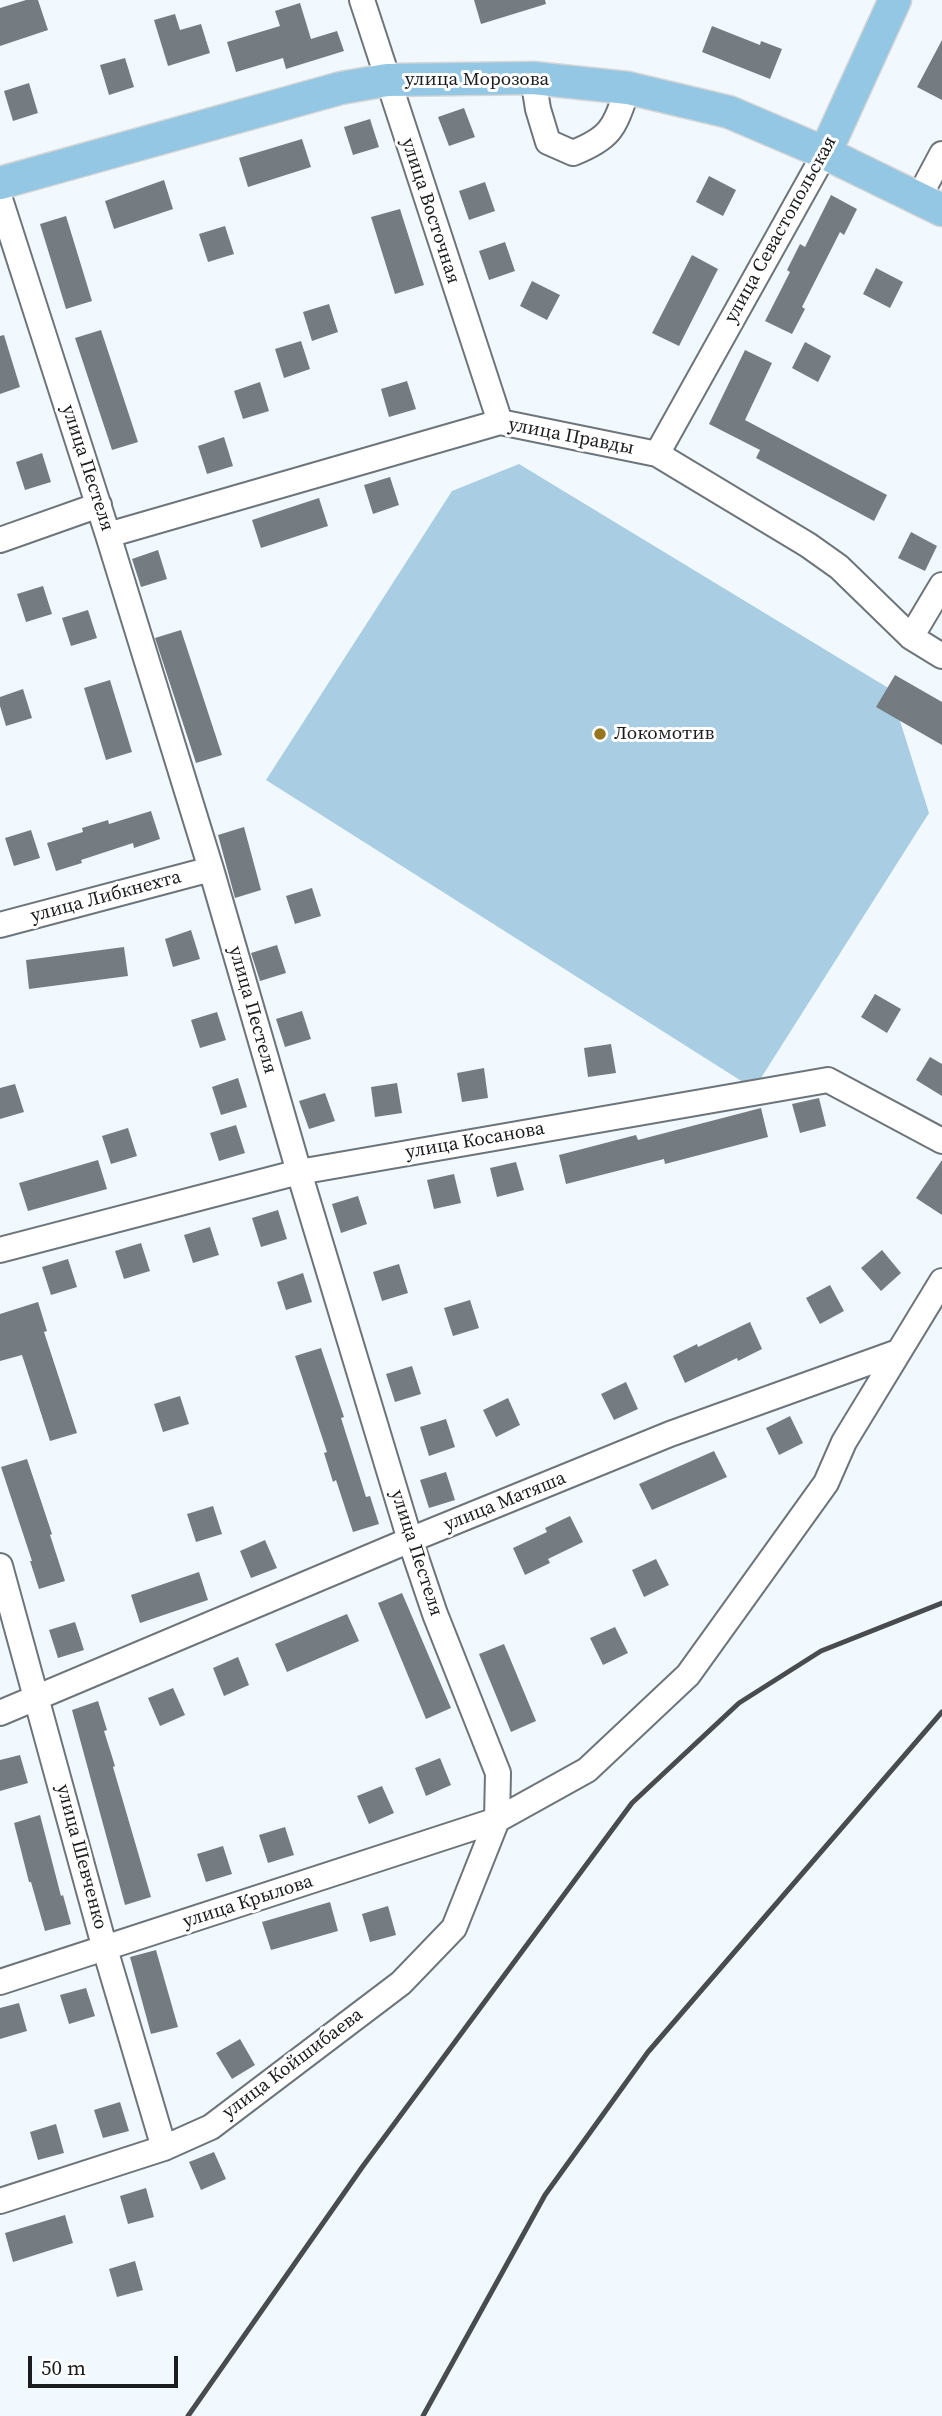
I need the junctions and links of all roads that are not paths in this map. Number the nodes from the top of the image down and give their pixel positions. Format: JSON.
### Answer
{"nodes":[{"id":1,"x":362,"y":0,"type":"edge"},
{"id":2,"x":895,"y":0,"type":"edge"},
{"id":3,"x":533,"y":78,"type":"junction"},
{"id":4,"x":387,"y":80,"type":"junction"},
{"id":5,"x":628,"y":88,"type":"junction"},
{"id":6,"x":825,"y":153,"type":"junction"},
{"id":7,"x":942,"y":154,"type":"edge"},
{"id":8,"x":0,"y":183,"type":"edge"},
{"id":9,"x":0,"y":199,"type":"edge"},
{"id":10,"x":930,"y":205,"type":"edge"},
{"id":11,"x":500,"y":422,"type":"junction"},
{"id":12,"x":657,"y":454,"type":"junction"},
{"id":13,"x":99,"y":505,"type":"junction"},
{"id":14,"x":108,"y":535,"type":"junction"},
{"id":15,"x":0,"y":540,"type":"edge"},
{"id":16,"x":942,"y":585,"type":"edge"},
{"id":17,"x":911,"y":637,"type":"junction"},
{"id":18,"x":942,"y":656,"type":"edge"},
{"id":19,"x":211,"y":869,"type":"junction"},
{"id":20,"x":0,"y":925,"type":"edge"},
{"id":21,"x":942,"y":1141,"type":"edge"},
{"id":22,"x":299,"y":1172,"type":"junction"},
{"id":23,"x":0,"y":1250,"type":"edge"},
{"id":24,"x":942,"y":1281,"type":"edge"},
{"id":25,"x":898,"y":1352,"type":"junction"},
{"id":26,"x":410,"y":1540,"type":"junction"},
{"id":27,"x":0,"y":1566,"type":"edge"},
{"id":28,"x":38,"y":1697,"type":"junction"},
{"id":29,"x":0,"y":1713,"type":"edge"},
{"id":30,"x":497,"y":1820,"type":"junction"},
{"id":31,"x":105,"y":1949,"type":"junction"},
{"id":32,"x":0,"y":1982,"type":"edge"},
{"id":33,"x":164,"y":2148,"type":"junction"},
{"id":34,"x":0,"y":2201,"type":"edge"}],
"edges":[{"from":1,"to":4,"type":"street","name":"улица Восточная"},
{"from":2,"to":6,"type":"main road","name":"улица Севастопольская"},
{"from":3,"to":4,"type":"main road","name":"улица Морозова"},
{"from":3,"to":5,"type":"main road","name":"улица Морозова"},
{"from":3,"to":5,"type":"street"},
{"from":4,"to":8,"type":"main road","name":"улица Морозова"},
{"from":4,"to":11,"type":"street","name":"улица Восточная"},
{"from":5,"to":6,"type":"main road","name":"улица Морозова"},
{"from":6,"to":10,"type":"main road","name":"улица Морозова"},
{"from":6,"to":12,"type":"street","name":"улица Севастопольская"},
{"from":7,"to":10,"type":"street"},
{"from":9,"to":13,"type":"street","name":"улица Пестеля"},
{"from":11,"to":12,"type":"street","name":"улица Правды"},
{"from":11,"to":14,"type":"street","name":"улица Правды"},
{"from":12,"to":17,"type":"street","name":"улица Правды"},
{"from":13,"to":14,"type":"street","name":"улица Пестеля"},
{"from":13,"to":15,"type":"street"},
{"from":14,"to":19,"type":"street","name":"улица Пестеля"},
{"from":16,"to":17,"type":"street"},
{"from":17,"to":18,"type":"street","name":"улица Правды"},
{"from":19,"to":20,"type":"street","name":"улица Либкнехта"},
{"from":19,"to":22,"type":"street","name":"улица Пестеля"},
{"from":21,"to":22,"type":"street","name":"улица Косанова"},
{"from":22,"to":23,"type":"street","name":"улица Косанова"},
{"from":22,"to":26,"type":"street","name":"улица Пестеля"},
{"from":24,"to":25,"type":"street","name":"улица Крылова"},
{"from":25,"to":26,"type":"street","name":"улица Матяша"},
{"from":25,"to":30,"type":"street","name":"улица Крылова"},
{"from":26,"to":28,"type":"street","name":"улица Матяша"},
{"from":26,"to":30,"type":"street","name":"улица Пестеля"},
{"from":27,"to":28,"type":"street","name":"улица Шевченко"},
{"from":28,"to":29,"type":"street","name":"улица Матяша"},
{"from":28,"to":31,"type":"street","name":"улица Шевченко"},
{"from":30,"to":31,"type":"street","name":"улица Крылова"},
{"from":30,"to":33,"type":"street","name":"улица Койшибаева"},
{"from":31,"to":32,"type":"street","name":"улица Крылова"},
{"from":31,"to":33,"type":"street","name":"улица Шевченко"},
{"from":33,"to":34,"type":"street","name":"улица Койшибаева"}]}
